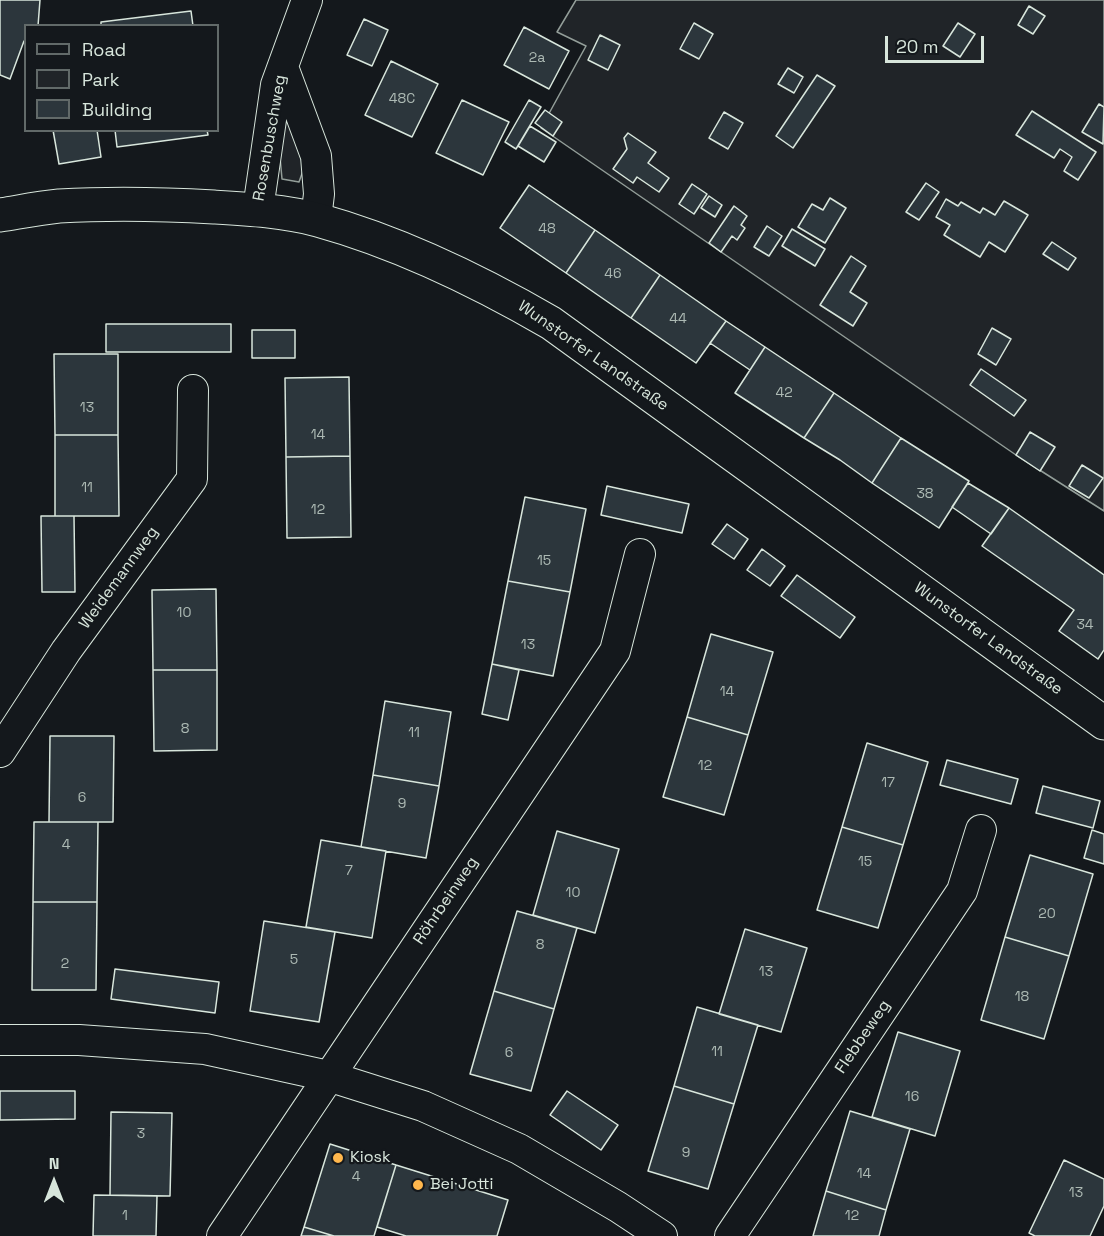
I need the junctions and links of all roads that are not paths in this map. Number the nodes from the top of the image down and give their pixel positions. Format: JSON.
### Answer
{"nodes":[{"id":1,"x":308,"y":0,"type":"edge"},
{"id":2,"x":283,"y":67,"type":"junction"},
{"id":3,"x":258,"y":209,"type":"junction"},
{"id":4,"x":0,"y":215,"type":"edge"},
{"id":5,"x":316,"y":219,"type":"junction"},
{"id":6,"x":193,"y":390,"type":"dead end"},
{"id":7,"x":640,"y":554,"type":"dead end"},
{"id":8,"x":1104,"y":723,"type":"edge"},
{"id":9,"x":0,"y":752,"type":"edge"},
{"id":10,"x":981,"y":830,"type":"dead end"},
{"id":11,"x":0,"y":1040,"type":"edge"},
{"id":12,"x":328,"y":1076,"type":"junction"},
{"id":13,"x":222,"y":1236,"type":"edge"},
{"id":14,"x":662,"y":1236,"type":"edge"},
{"id":15,"x":730,"y":1236,"type":"edge"}],
"edges":[{"from":1,"to":2,"type":"street","name":"Rosenbuschweg"},
{"from":2,"to":3,"type":"street","name":"Rosenbuschweg"},
{"from":2,"to":5,"type":"street","name":"Rosenbuschweg"},
{"from":3,"to":4,"type":"main road","name":"Wunstorfer Landstraße"},
{"from":3,"to":5,"type":"main road","name":"Wunstorfer Landstraße"},
{"from":5,"to":8,"type":"main road","name":"Wunstorfer Landstraße"},
{"from":6,"to":9,"type":"street","name":"Weidemannweg"},
{"from":7,"to":12,"type":"street","name":"Röhrbeinweg"},
{"from":10,"to":15,"type":"street","name":"Flebbeweg"},
{"from":11,"to":12,"type":"street"},
{"from":12,"to":13,"type":"street","name":"Röhrbeinweg"},
{"from":12,"to":14,"type":"street"}]}
